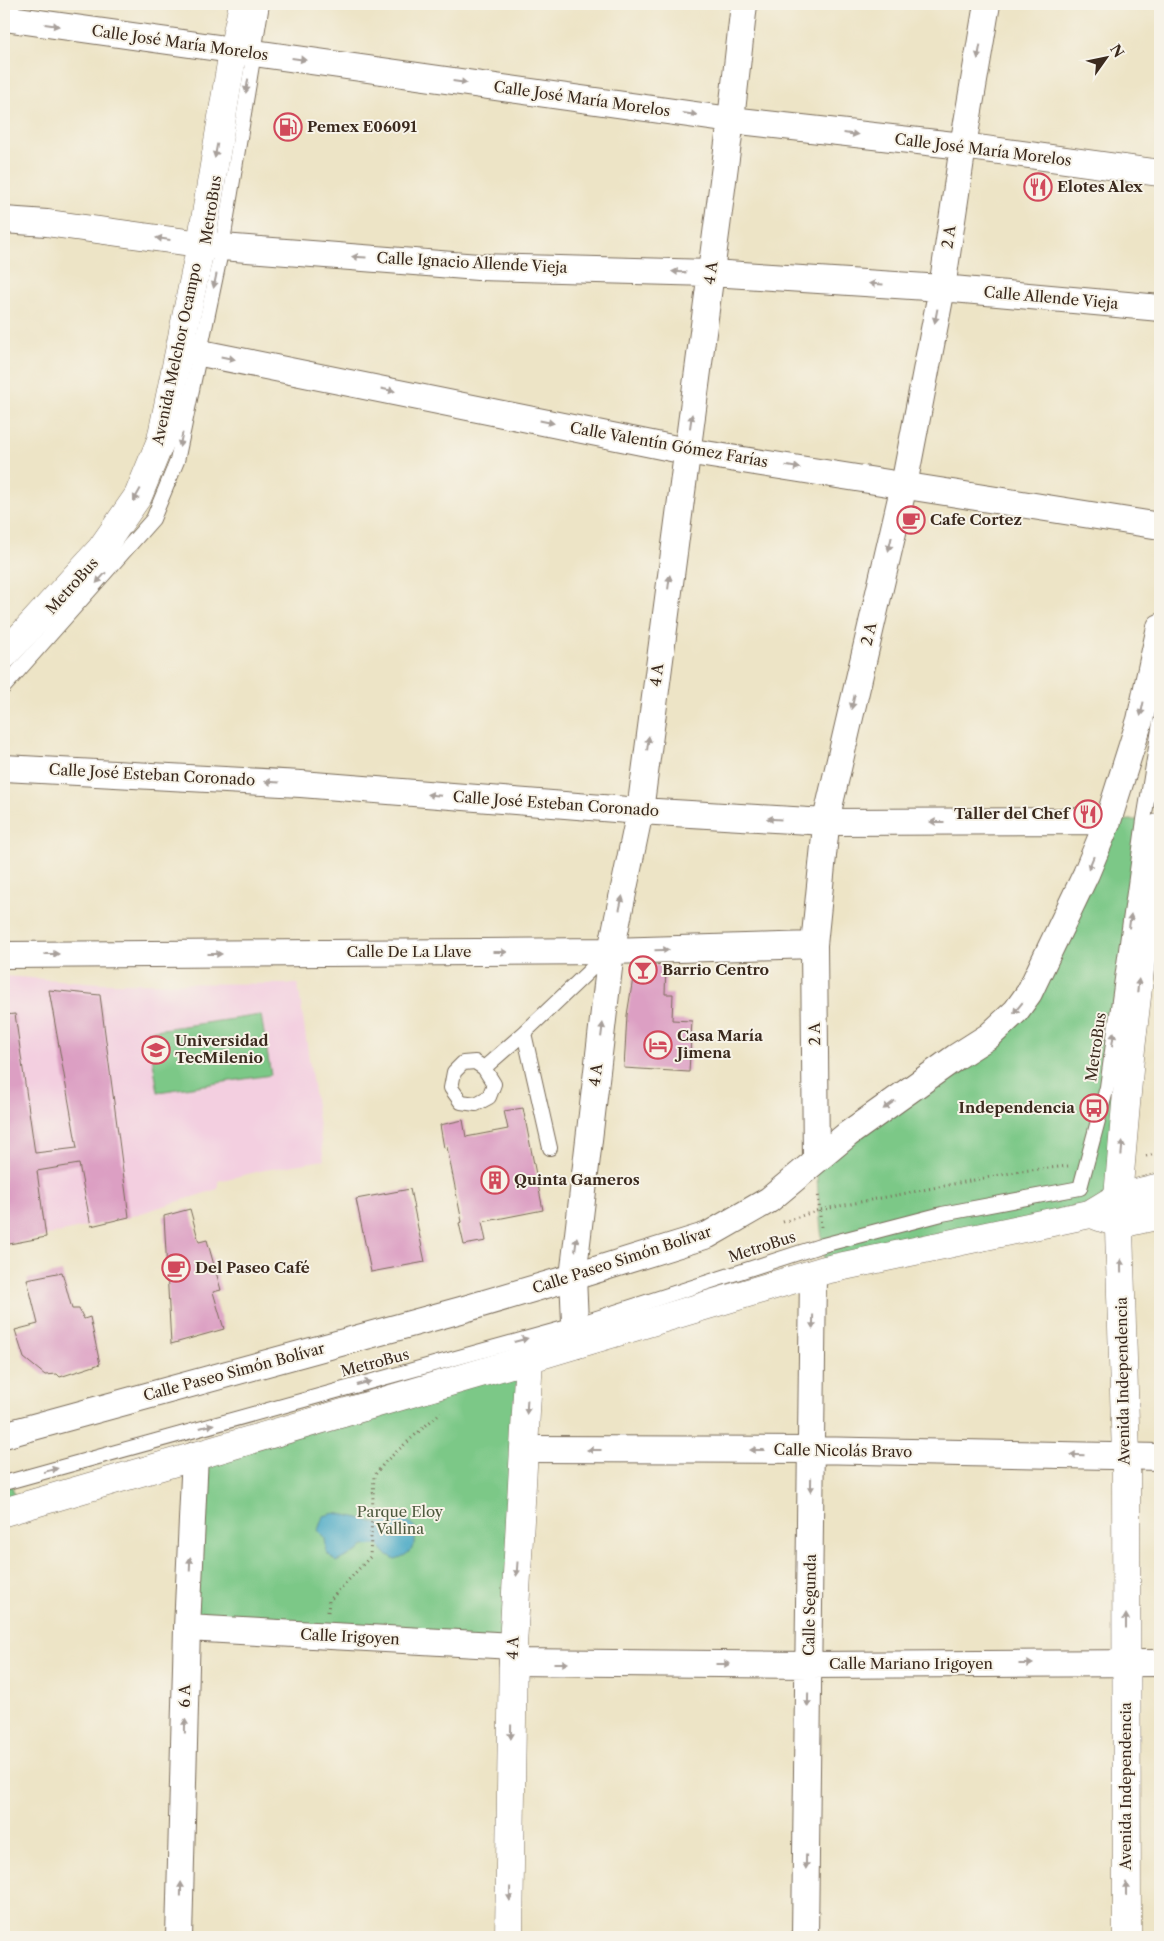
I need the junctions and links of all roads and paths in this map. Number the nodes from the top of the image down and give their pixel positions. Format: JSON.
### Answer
{"nodes":[{"id":1,"x":243,"y":4,"type":"edge"},
{"id":2,"x":262,"y":4,"type":"edge"},
{"id":3,"x":744,"y":4,"type":"edge"},
{"id":4,"x":987,"y":4,"type":"edge"},
{"id":5,"x":4,"y":18,"type":"edge"},
{"id":6,"x":243,"y":52,"type":"junction"},
{"id":7,"x":732,"y":120,"type":"junction"},
{"id":8,"x":963,"y":146,"type":"junction"},
{"id":9,"x":1160,"y":173,"type":"edge"},
{"id":10,"x":4,"y":220,"type":"edge"},
{"id":11,"x":211,"y":245,"type":"junction"},
{"id":12,"x":711,"y":273,"type":"junction"},
{"id":13,"x":942,"y":288,"type":"junction"},
{"id":14,"x":1160,"y":308,"type":"edge"},
{"id":15,"x":190,"y":351,"type":"junction"},
{"id":16,"x":686,"y":450,"type":"junction"},
{"id":17,"x":904,"y":485,"type":"junction"},
{"id":18,"x":1160,"y":526,"type":"edge"},
{"id":19,"x":1160,"y":627,"type":"edge"},
{"id":20,"x":4,"y":655,"type":"edge"},
{"id":21,"x":4,"y":688,"type":"edge"},
{"id":22,"x":1160,"y":723,"type":"edge"},
{"id":23,"x":4,"y":768,"type":"edge"},
{"id":24,"x":640,"y":811,"type":"junction"},
{"id":25,"x":1108,"y":821,"type":"junction"},
{"id":26,"x":826,"y":822,"type":"junction"},
{"id":27,"x":1160,"y":827,"type":"edge"},
{"id":28,"x":814,"y":946,"type":"junction"},
{"id":29,"x":611,"y":951,"type":"junction"},
{"id":30,"x":4,"y":955,"type":"edge"},
{"id":31,"x":524,"y":1033,"type":"junction"},
{"id":32,"x":484,"y":1068,"type":"dead end"},
{"id":33,"x":550,"y":1148,"type":"dead end"},
{"id":34,"x":816,"y":1160,"type":"junction"},
{"id":35,"x":1160,"y":1187,"type":"edge"},
{"id":36,"x":1118,"y":1197,"type":"junction"},
{"id":37,"x":1090,"y":1214,"type":"junction"},
{"id":38,"x":1160,"y":1215,"type":"edge"},
{"id":39,"x":1120,"y":1224,"type":"junction"},
{"id":40,"x":823,"y":1244,"type":"junction"},
{"id":41,"x":813,"y":1274,"type":"junction"},
{"id":42,"x":572,"y":1277,"type":"junction"},
{"id":43,"x":575,"y":1335,"type":"junction"},
{"id":44,"x":529,"y":1358,"type":"junction"},
{"id":45,"x":444,"y":1410,"type":"dead end"},
{"id":46,"x":4,"y":1435,"type":"edge"},
{"id":47,"x":525,"y":1449,"type":"junction"},
{"id":48,"x":811,"y":1450,"type":"junction"},
{"id":49,"x":195,"y":1455,"type":"junction"},
{"id":50,"x":1126,"y":1456,"type":"junction"},
{"id":51,"x":1160,"y":1457,"type":"edge"},
{"id":52,"x":4,"y":1483,"type":"edge"},
{"id":53,"x":4,"y":1512,"type":"edge"},
{"id":54,"x":187,"y":1628,"type":"junction"},
{"id":55,"x":326,"y":1636,"type":"junction"},
{"id":56,"x":512,"y":1654,"type":"junction"},
{"id":57,"x":1126,"y":1663,"type":"junction"},
{"id":58,"x":1160,"y":1663,"type":"edge"},
{"id":59,"x":809,"y":1665,"type":"junction"},
{"id":60,"x":180,"y":1937,"type":"edge"},
{"id":61,"x":510,"y":1937,"type":"edge"},
{"id":62,"x":805,"y":1937,"type":"edge"},
{"id":63,"x":1126,"y":1937,"type":"edge"}],
"edges":[{"from":1,"to":6,"type":"main road","name":"Avenida Melchor Ocampo"},
{"from":2,"to":6,"type":"lane"},
{"from":3,"to":7,"type":"street","name":"4 A"},
{"from":4,"to":8,"type":"street","name":"2 A","one_way":true},
{"from":5,"to":6,"type":"street","name":"Calle José María Morelos","one_way":true},
{"from":6,"to":7,"type":"street","name":"Calle José María Morelos","one_way":true},
{"from":6,"to":11,"type":"main road","name":"Avenida Melchor Ocampo","one_way":true},
{"from":7,"to":8,"type":"street","name":"Calle José María Morelos","one_way":true},
{"from":7,"to":12,"type":"street","name":"4 A"},
{"from":8,"to":9,"type":"street","name":"Calle José María Morelos"},
{"from":8,"to":13,"type":"street","name":"2 A"},
{"from":11,"to":10,"type":"street","name":"Calle Ignacio Allende Vieja","one_way":true},
{"from":12,"to":11,"type":"street","name":"Calle Ignacio Allende Vieja","one_way":true},
{"from":11,"to":15,"type":"main road","name":"Avenida Melchor Ocampo","one_way":true},
{"from":13,"to":12,"type":"street","name":"Calle Ignacio Allende Vieja","one_way":true},
{"from":16,"to":12,"type":"street","name":"4 A","one_way":true},
{"from":13,"to":14,"type":"street","name":"Calle Allende Vieja"},
{"from":13,"to":17,"type":"street","name":"2 A","one_way":true},
{"from":15,"to":16,"type":"street","name":"Calle Valentín Gómez Farías","one_way":true},
{"from":15,"to":20,"type":"main road","name":"Avenida Melchor Ocampo","one_way":true},
{"from":15,"to":21,"type":"lane","name":"MetroBus","one_way":true},
{"from":16,"to":17,"type":"street","name":"Calle Valentín Gómez Farías","one_way":true},
{"from":24,"to":16,"type":"street","name":"4 A","one_way":true},
{"from":17,"to":18,"type":"street","name":"Calle Valentín Gómez Farías"},
{"from":17,"to":26,"type":"street","name":"2 A","one_way":true},
{"from":19,"to":25,"type":"street","name":"Calle Paseo Simón Bolívar","one_way":true},
{"from":40,"to":22,"type":"lane","name":"MetroBus","one_way":true},
{"from":24,"to":23,"type":"street","name":"Calle José Esteban Coronado","one_way":true},
{"from":26,"to":24,"type":"street","name":"Calle José Esteban Coronado","one_way":true},
{"from":29,"to":24,"type":"street","name":"4 A","one_way":true},
{"from":25,"to":26,"type":"street","name":"Calle José Esteban Coronado","one_way":true},
{"from":25,"to":34,"type":"street","name":"Calle Paseo Simón Bolívar","one_way":true},
{"from":26,"to":28,"type":"street","name":"2 A"},
{"from":36,"to":27,"type":"main road","name":"Avenida Independencia","one_way":true},
{"from":29,"to":28,"type":"street","name":"Calle De La Llave","one_way":true},
{"from":28,"to":34,"type":"street","name":"2 A"},
{"from":30,"to":29,"type":"street","name":"Calle De La Llave","one_way":true},
{"from":29,"to":31,"type":"lane"},
{"from":42,"to":29,"type":"street","name":"4 A","one_way":true},
{"from":31,"to":32,"type":"lane"},
{"from":31,"to":33,"type":"lane"},
{"from":34,"to":40,"type":"path"},
{"from":34,"to":42,"type":"street","name":"Calle Paseo Simón Bolívar"},
{"from":35,"to":36,"type":"main road"},
{"from":36,"to":37,"type":"main road"},
{"from":36,"to":39,"type":"main road","name":"Avenida Independencia"},
{"from":37,"to":39,"type":"main road"},
{"from":37,"to":41,"type":"main road"},
{"from":38,"to":39,"type":"main road"},
{"from":50,"to":39,"type":"main road","name":"Avenida Independencia","one_way":true},
{"from":40,"to":43,"type":"lane","name":"MetroBus"},
{"from":41,"to":43,"type":"main road"},
{"from":41,"to":48,"type":"street","name":"Calle Segunda","one_way":true},
{"from":42,"to":43,"type":"street","name":"4 A"},
{"from":42,"to":46,"type":"street","name":"Calle Paseo Simón Bolívar"},
{"from":43,"to":44,"type":"main road"},
{"from":52,"to":43,"type":"lane","name":"MetroBus","one_way":true},
{"from":44,"to":47,"type":"main road","name":"4 A","one_way":true},
{"from":44,"to":49,"type":"main road"},
{"from":45,"to":55,"type":"path"},
{"from":48,"to":47,"type":"street","name":"Calle Nicolás Bravo","one_way":true},
{"from":47,"to":56,"type":"main road","name":"4 A","one_way":true},
{"from":50,"to":48,"type":"street","name":"Calle Nicolás Bravo","one_way":true},
{"from":48,"to":59,"type":"street","name":"Calle Segunda","one_way":true},
{"from":49,"to":53,"type":"main road"},
{"from":54,"to":49,"type":"street","name":"6 A","one_way":true},
{"from":50,"to":51,"type":"street","name":"Calle Nicolás Bravo"},
{"from":57,"to":50,"type":"main road","name":"Avenida Independencia","one_way":true},
{"from":54,"to":55,"type":"street","name":"Calle Irigoyen"},
{"from":60,"to":54,"type":"street","name":"6 A","one_way":true},
{"from":55,"to":56,"type":"street","name":"Calle Irigoyen"},
{"from":56,"to":59,"type":"street","name":"Calle Mariano Irigoyen","one_way":true},
{"from":56,"to":61,"type":"main road","name":"4 A","one_way":true},
{"from":57,"to":58,"type":"street","name":"Calle Mariano Irigoyen"},
{"from":59,"to":57,"type":"street","name":"Calle Mariano Irigoyen","one_way":true},
{"from":63,"to":57,"type":"main road","name":"Avenida Independencia","one_way":true},
{"from":59,"to":62,"type":"street","name":"Calle Segunda","one_way":true}]}
